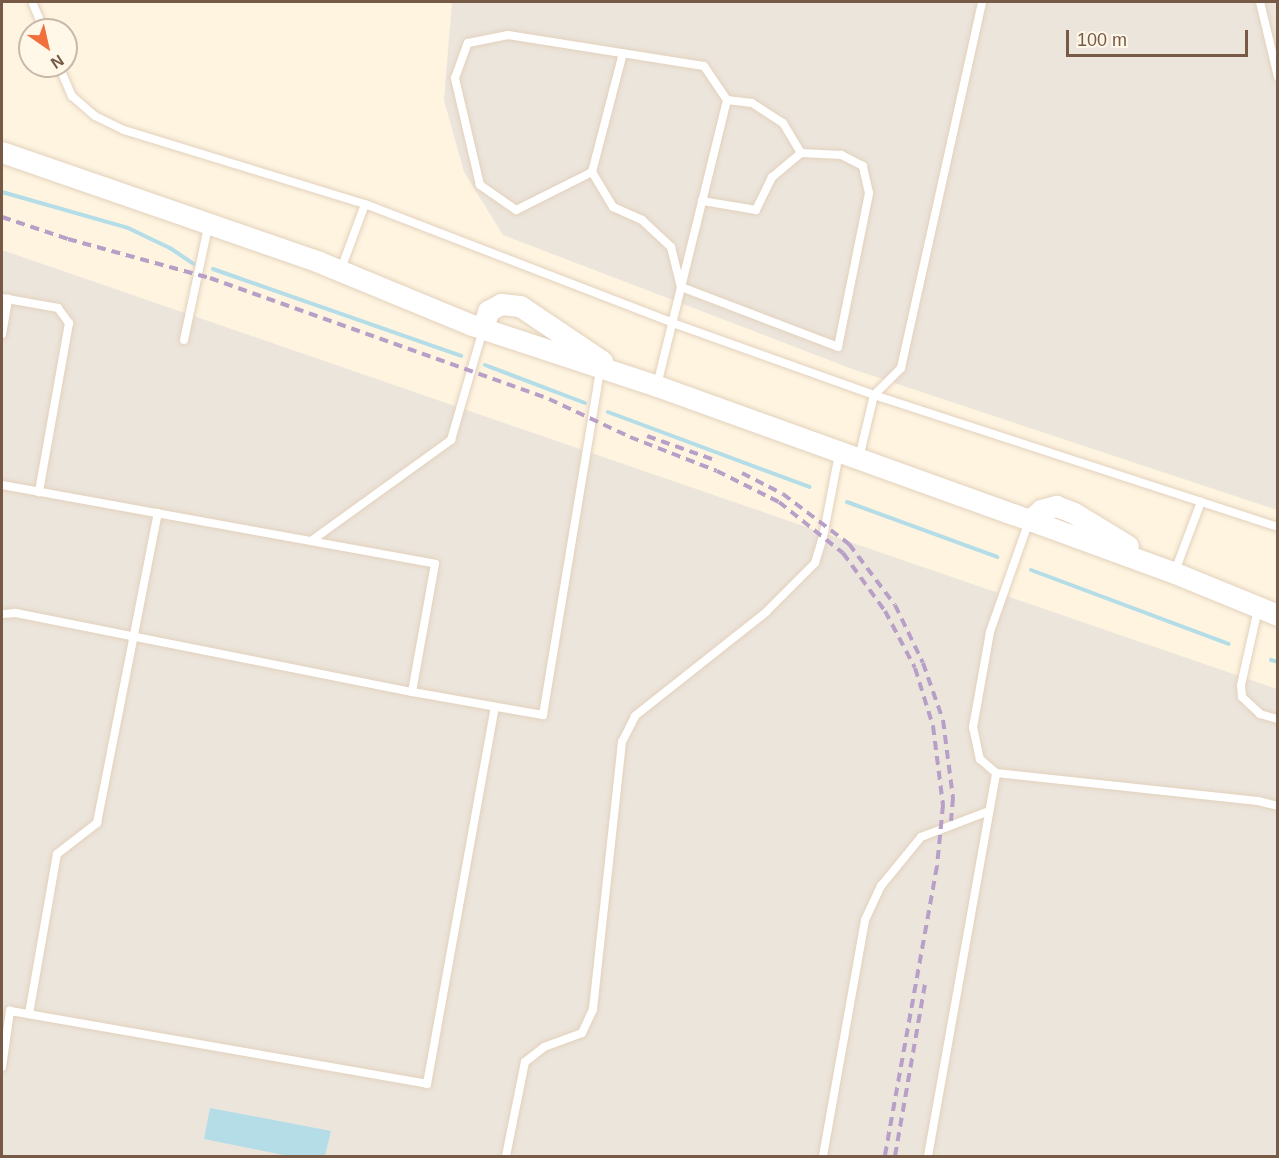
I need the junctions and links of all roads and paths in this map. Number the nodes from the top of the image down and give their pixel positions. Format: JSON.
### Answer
{"nodes":[{"id":1,"x":982,"y":2,"type":"edge"},
{"id":2,"x":1260,"y":2,"type":"edge"},
{"id":3,"x":33,"y":4,"type":"dead end"},
{"id":4,"x":39,"y":18,"type":"edge"},
{"id":5,"x":623,"y":53,"type":"junction"},
{"id":6,"x":1278,"y":77,"type":"edge"},
{"id":7,"x":64,"y":78,"type":"edge"},
{"id":8,"x":727,"y":100,"type":"junction"},
{"id":9,"x":2,"y":152,"type":"edge"},
{"id":10,"x":801,"y":153,"type":"junction"},
{"id":11,"x":592,"y":172,"type":"junction"},
{"id":12,"x":702,"y":201,"type":"junction"},
{"id":13,"x":365,"y":204,"type":"junction"},
{"id":14,"x":209,"y":225,"type":"junction"},
{"id":15,"x":341,"y":271,"type":"junction"},
{"id":16,"x":681,"y":286,"type":"junction"},
{"id":17,"x":4,"y":298,"type":"edge"},
{"id":18,"x":673,"y":323,"type":"junction"},
{"id":19,"x":483,"y":329,"type":"junction"},
{"id":20,"x":2,"y":334,"type":"edge"},
{"id":21,"x":184,"y":340,"type":"dead end"},
{"id":22,"x":600,"y":368,"type":"junction"},
{"id":23,"x":622,"y":375,"type":"junction"},
{"id":24,"x":657,"y":386,"type":"junction"},
{"id":25,"x":874,"y":395,"type":"junction"},
{"id":26,"x":839,"y":453,"type":"junction"},
{"id":27,"x":859,"y":460,"type":"junction"},
{"id":28,"x":2,"y":485,"type":"edge"},
{"id":29,"x":39,"y":492,"type":"junction"},
{"id":30,"x":1201,"y":502,"type":"junction"},
{"id":31,"x":158,"y":513,"type":"junction"},
{"id":32,"x":1030,"y":520,"type":"junction"},
{"id":33,"x":1278,"y":527,"type":"edge"},
{"id":34,"x":311,"y":541,"type":"junction"},
{"id":35,"x":1171,"y":571,"type":"junction"},
{"id":36,"x":1268,"y":611,"type":"edge"},
{"id":37,"x":2,"y":614,"type":"edge"},
{"id":38,"x":134,"y":636,"type":"junction"},
{"id":39,"x":412,"y":692,"type":"junction"},
{"id":40,"x":495,"y":707,"type":"junction"},
{"id":41,"x":1278,"y":719,"type":"edge"},
{"id":42,"x":996,"y":773,"type":"junction"},
{"id":43,"x":1278,"y":806,"type":"edge"},
{"id":44,"x":989,"y":812,"type":"junction"},
{"id":45,"x":29,"y":1014,"type":"junction"},
{"id":46,"x":2,"y":1067,"type":"edge"},
{"id":47,"x":507,"y":1156,"type":"edge"},
{"id":48,"x":823,"y":1156,"type":"edge"},
{"id":49,"x":928,"y":1156,"type":"edge"}],
"edges":[{"from":1,"to":25,"type":"lane"},
{"from":2,"to":6,"type":"lane"},
{"from":3,"to":4,"type":"lane"},
{"from":5,"to":8,"type":"lane"},
{"from":5,"to":11,"type":"lane"},
{"from":5,"to":11,"type":"lane"},
{"from":7,"to":13,"type":"lane"},
{"from":8,"to":10,"type":"lane"},
{"from":8,"to":12,"type":"lane"},
{"from":9,"to":14,"type":"main road"},
{"from":10,"to":12,"type":"lane"},
{"from":10,"to":16,"type":"lane"},
{"from":11,"to":16,"type":"lane"},
{"from":12,"to":16,"type":"lane"},
{"from":13,"to":15,"type":"lane"},
{"from":13,"to":18,"type":"lane"},
{"from":14,"to":15,"type":"main road"},
{"from":14,"to":21,"type":"lane"},
{"from":15,"to":19,"type":"main road"},
{"from":16,"to":18,"type":"lane"},
{"from":17,"to":20,"type":"lane"},
{"from":17,"to":29,"type":"lane"},
{"from":18,"to":24,"type":"lane"},
{"from":18,"to":25,"type":"lane"},
{"from":19,"to":22,"type":"main road"},
{"from":19,"to":23,"type":"main road"},
{"from":19,"to":34,"type":"lane"},
{"from":22,"to":23,"type":"main road"},
{"from":22,"to":40,"type":"lane"},
{"from":23,"to":24,"type":"main road"},
{"from":24,"to":26,"type":"main road"},
{"from":25,"to":27,"type":"lane"},
{"from":25,"to":30,"type":"lane"},
{"from":26,"to":27,"type":"main road"},
{"from":26,"to":47,"type":"lane"},
{"from":27,"to":32,"type":"main road"},
{"from":28,"to":29,"type":"lane"},
{"from":29,"to":31,"type":"lane"},
{"from":30,"to":33,"type":"lane"},
{"from":30,"to":35,"type":"lane"},
{"from":31,"to":34,"type":"lane"},
{"from":31,"to":38,"type":"lane"},
{"from":32,"to":35,"type":"main road"},
{"from":32,"to":42,"type":"lane"},
{"from":34,"to":39,"type":"lane"},
{"from":35,"to":36,"type":"main road"},
{"from":36,"to":41,"type":"lane"},
{"from":37,"to":38,"type":"lane"},
{"from":38,"to":39,"type":"lane"},
{"from":38,"to":45,"type":"lane"},
{"from":39,"to":40,"type":"lane"},
{"from":40,"to":45,"type":"lane"},
{"from":42,"to":43,"type":"lane"},
{"from":42,"to":44,"type":"lane"},
{"from":44,"to":48,"type":"lane"},
{"from":44,"to":49,"type":"lane"},
{"from":45,"to":46,"type":"lane"}]}
